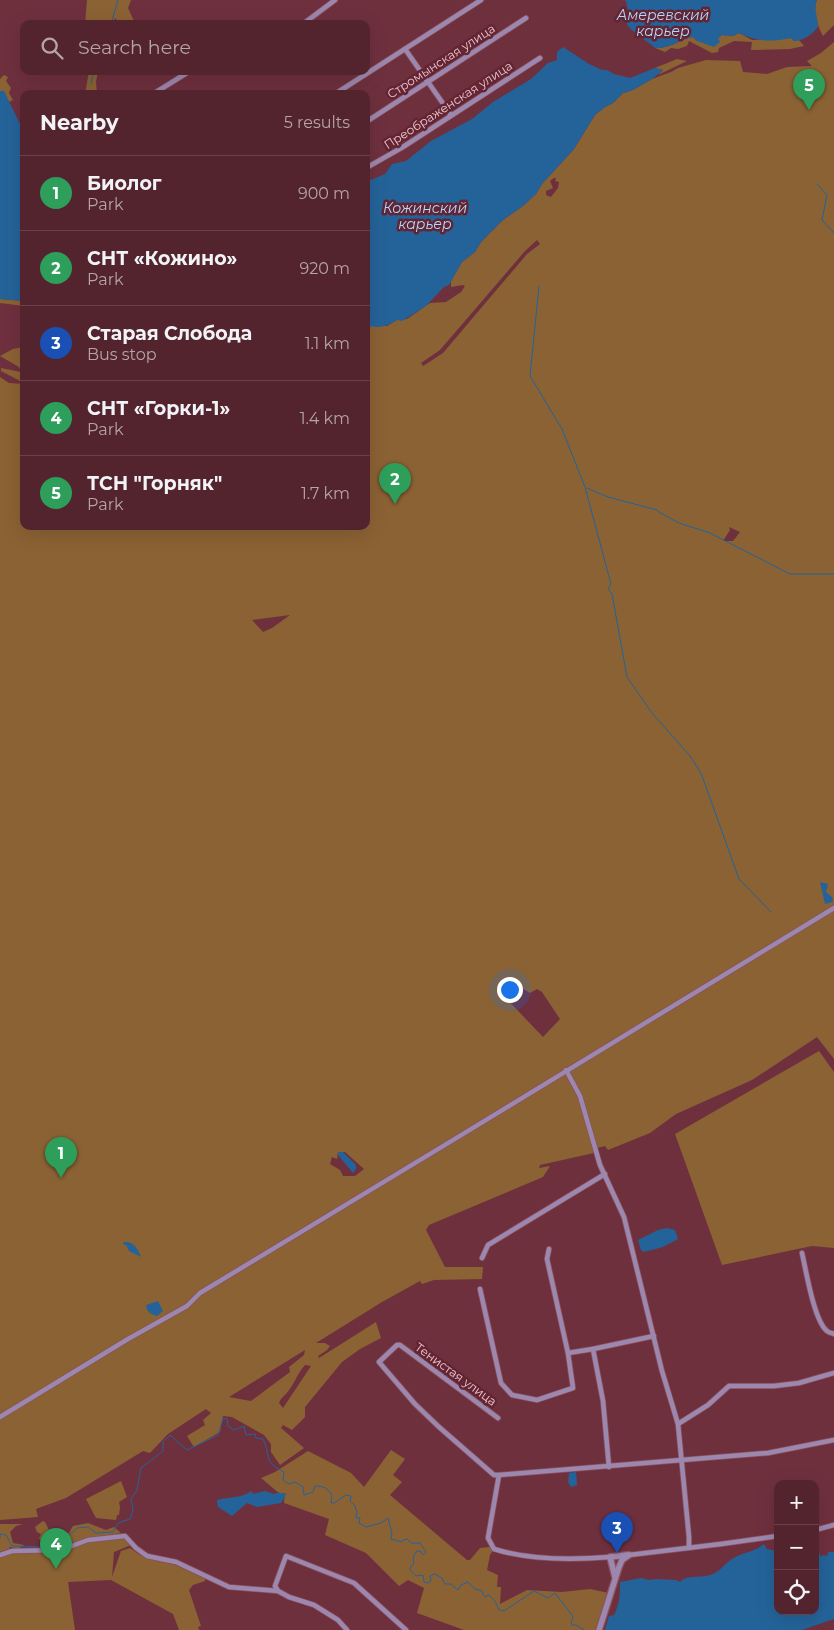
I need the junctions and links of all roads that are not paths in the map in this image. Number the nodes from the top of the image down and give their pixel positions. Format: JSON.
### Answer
{"nodes":[{"id":1,"x":335,"y":0,"type":"edge"},
{"id":2,"x":481,"y":0,"type":"edge"},
{"id":3,"x":327,"y":2,"type":"edge"},
{"id":4,"x":526,"y":18,"type":"dead end"},
{"id":5,"x":307,"y":20,"type":"edge"},
{"id":6,"x":405,"y":49,"type":"junction"},
{"id":7,"x":540,"y":58,"type":"dead end"},
{"id":8,"x":370,"y":72,"type":"edge"},
{"id":9,"x":184,"y":75,"type":"edge"},
{"id":10,"x":365,"y":75,"type":"edge"},
{"id":11,"x":427,"y":82,"type":"junction"},
{"id":12,"x":159,"y":90,"type":"edge"},
{"id":13,"x":341,"y":90,"type":"edge"},
{"id":14,"x":451,"y":115,"type":"junction"},
{"id":15,"x":370,"y":119,"type":"edge"},
{"id":16,"x":370,"y":166,"type":"edge"},
{"id":17,"x":834,"y":908,"type":"edge"},
{"id":18,"x":566,"y":1070,"type":"junction"},
{"id":19,"x":605,"y":1174,"type":"junction"},
{"id":20,"x":549,"y":1249,"type":"dead end"},
{"id":21,"x":802,"y":1253,"type":"dead end"},
{"id":22,"x":482,"y":1258,"type":"dead end"},
{"id":23,"x":480,"y":1289,"type":"dead end"},
{"id":24,"x":833,"y":1333,"type":"edge"},
{"id":25,"x":654,"y":1336,"type":"junction"},
{"id":26,"x":592,"y":1349,"type":"junction"},
{"id":27,"x":568,"y":1353,"type":"junction"},
{"id":28,"x":834,"y":1374,"type":"edge"},
{"id":29,"x":0,"y":1417,"type":"edge"},
{"id":30,"x":498,"y":1418,"type":"dead end"},
{"id":31,"x":678,"y":1424,"type":"junction"},
{"id":32,"x":834,"y":1440,"type":"edge"},
{"id":33,"x":681,"y":1461,"type":"junction"},
{"id":34,"x":609,"y":1467,"type":"junction"},
{"id":35,"x":499,"y":1475,"type":"junction"},
{"id":36,"x":834,"y":1525,"type":"edge"},
{"id":37,"x":819,"y":1529,"type":"edge"},
{"id":38,"x":774,"y":1537,"type":"edge"},
{"id":39,"x":689,"y":1548,"type":"junction"},
{"id":40,"x":0,"y":1555,"type":"edge"},
{"id":41,"x":629,"y":1555,"type":"joint"},
{"id":42,"x":610,"y":1557,"type":"junction"},
{"id":43,"x":621,"y":1558,"type":"junction"},
{"id":44,"x":615,"y":1578,"type":"junction"},
{"id":45,"x":278,"y":1592,"type":"junction"},
{"id":46,"x":347,"y":1630,"type":"edge"},
{"id":47,"x":406,"y":1630,"type":"edge"},
{"id":48,"x":599,"y":1630,"type":"edge"}],
"edges":[{"from":1,"to":3,"type":"street"},
{"from":2,"to":6,"type":"street"},
{"from":3,"to":5,"type":"street"},
{"from":4,"to":11,"type":"street","name":"Стромынская улица"},
{"from":6,"to":8,"type":"street"},
{"from":6,"to":11,"type":"street"},
{"from":7,"to":14,"type":"street","name":"Преображенская улица"},
{"from":9,"to":12,"type":"street"},
{"from":10,"to":13,"type":"street"},
{"from":11,"to":14,"type":"street"},
{"from":11,"to":15,"type":"street","name":"Стромынская улица"},
{"from":14,"to":16,"type":"street","name":"Преображенская улица"},
{"from":17,"to":18,"type":"street"},
{"from":18,"to":19,"type":"street"},
{"from":18,"to":29,"type":"street"},
{"from":19,"to":22,"type":"street"},
{"from":19,"to":25,"type":"street"},
{"from":20,"to":27,"type":"street"},
{"from":21,"to":24,"type":"street"},
{"from":23,"to":27,"type":"street"},
{"from":25,"to":26,"type":"street"},
{"from":25,"to":31,"type":"street"},
{"from":26,"to":27,"type":"street"},
{"from":26,"to":34,"type":"street"},
{"from":28,"to":31,"type":"street"},
{"from":30,"to":35,"type":"street","name":"Тенистая улица"},
{"from":31,"to":33,"type":"street"},
{"from":32,"to":33,"type":"street"},
{"from":33,"to":34,"type":"street"},
{"from":33,"to":39,"type":"street"},
{"from":34,"to":35,"type":"street"},
{"from":35,"to":42,"type":"street"},
{"from":36,"to":37,"type":"street"},
{"from":38,"to":39,"type":"street"},
{"from":39,"to":41,"type":"street"},
{"from":40,"to":45,"type":"street"},
{"from":41,"to":43,"type":"street"},
{"from":42,"to":43,"type":"street"},
{"from":42,"to":44,"type":"street"},
{"from":43,"to":44,"type":"street"},
{"from":44,"to":48,"type":"street"},
{"from":45,"to":46,"type":"street"},
{"from":45,"to":47,"type":"street"}]}
